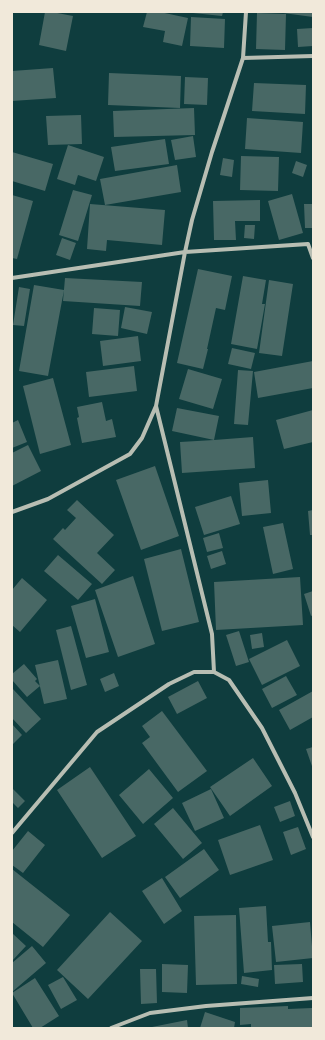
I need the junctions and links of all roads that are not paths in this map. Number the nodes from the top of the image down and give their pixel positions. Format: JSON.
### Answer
{"nodes":[{"id":1,"x":246,"y":12,"type":"edge"},
{"id":2,"x":313,"y":56,"type":"edge"},
{"id":3,"x":243,"y":58,"type":"junction"},
{"id":4,"x":313,"y":243,"type":"edge"},
{"id":5,"x":308,"y":244,"type":"junction"},
{"id":6,"x":185,"y":252,"type":"junction"},
{"id":7,"x":313,"y":258,"type":"edge"},
{"id":8,"x":12,"y":278,"type":"edge"},
{"id":9,"x":156,"y":406,"type":"junction"},
{"id":10,"x":12,"y":512,"type":"edge"},
{"id":11,"x":214,"y":672,"type":"junction"},
{"id":12,"x":12,"y":833,"type":"edge"},
{"id":13,"x":313,"y":837,"type":"edge"},
{"id":14,"x":313,"y":998,"type":"edge"},
{"id":15,"x":111,"y":1028,"type":"edge"}],
"edges":[{"from":1,"to":3,"type":"street"},
{"from":2,"to":3,"type":"street"},
{"from":3,"to":6,"type":"street"},
{"from":4,"to":5,"type":"street"},
{"from":5,"to":6,"type":"street"},
{"from":5,"to":7,"type":"street"},
{"from":6,"to":8,"type":"street"},
{"from":6,"to":9,"type":"street"},
{"from":9,"to":10,"type":"street"},
{"from":9,"to":11,"type":"street"},
{"from":11,"to":12,"type":"street"},
{"from":11,"to":13,"type":"street"},
{"from":14,"to":15,"type":"street"}]}
